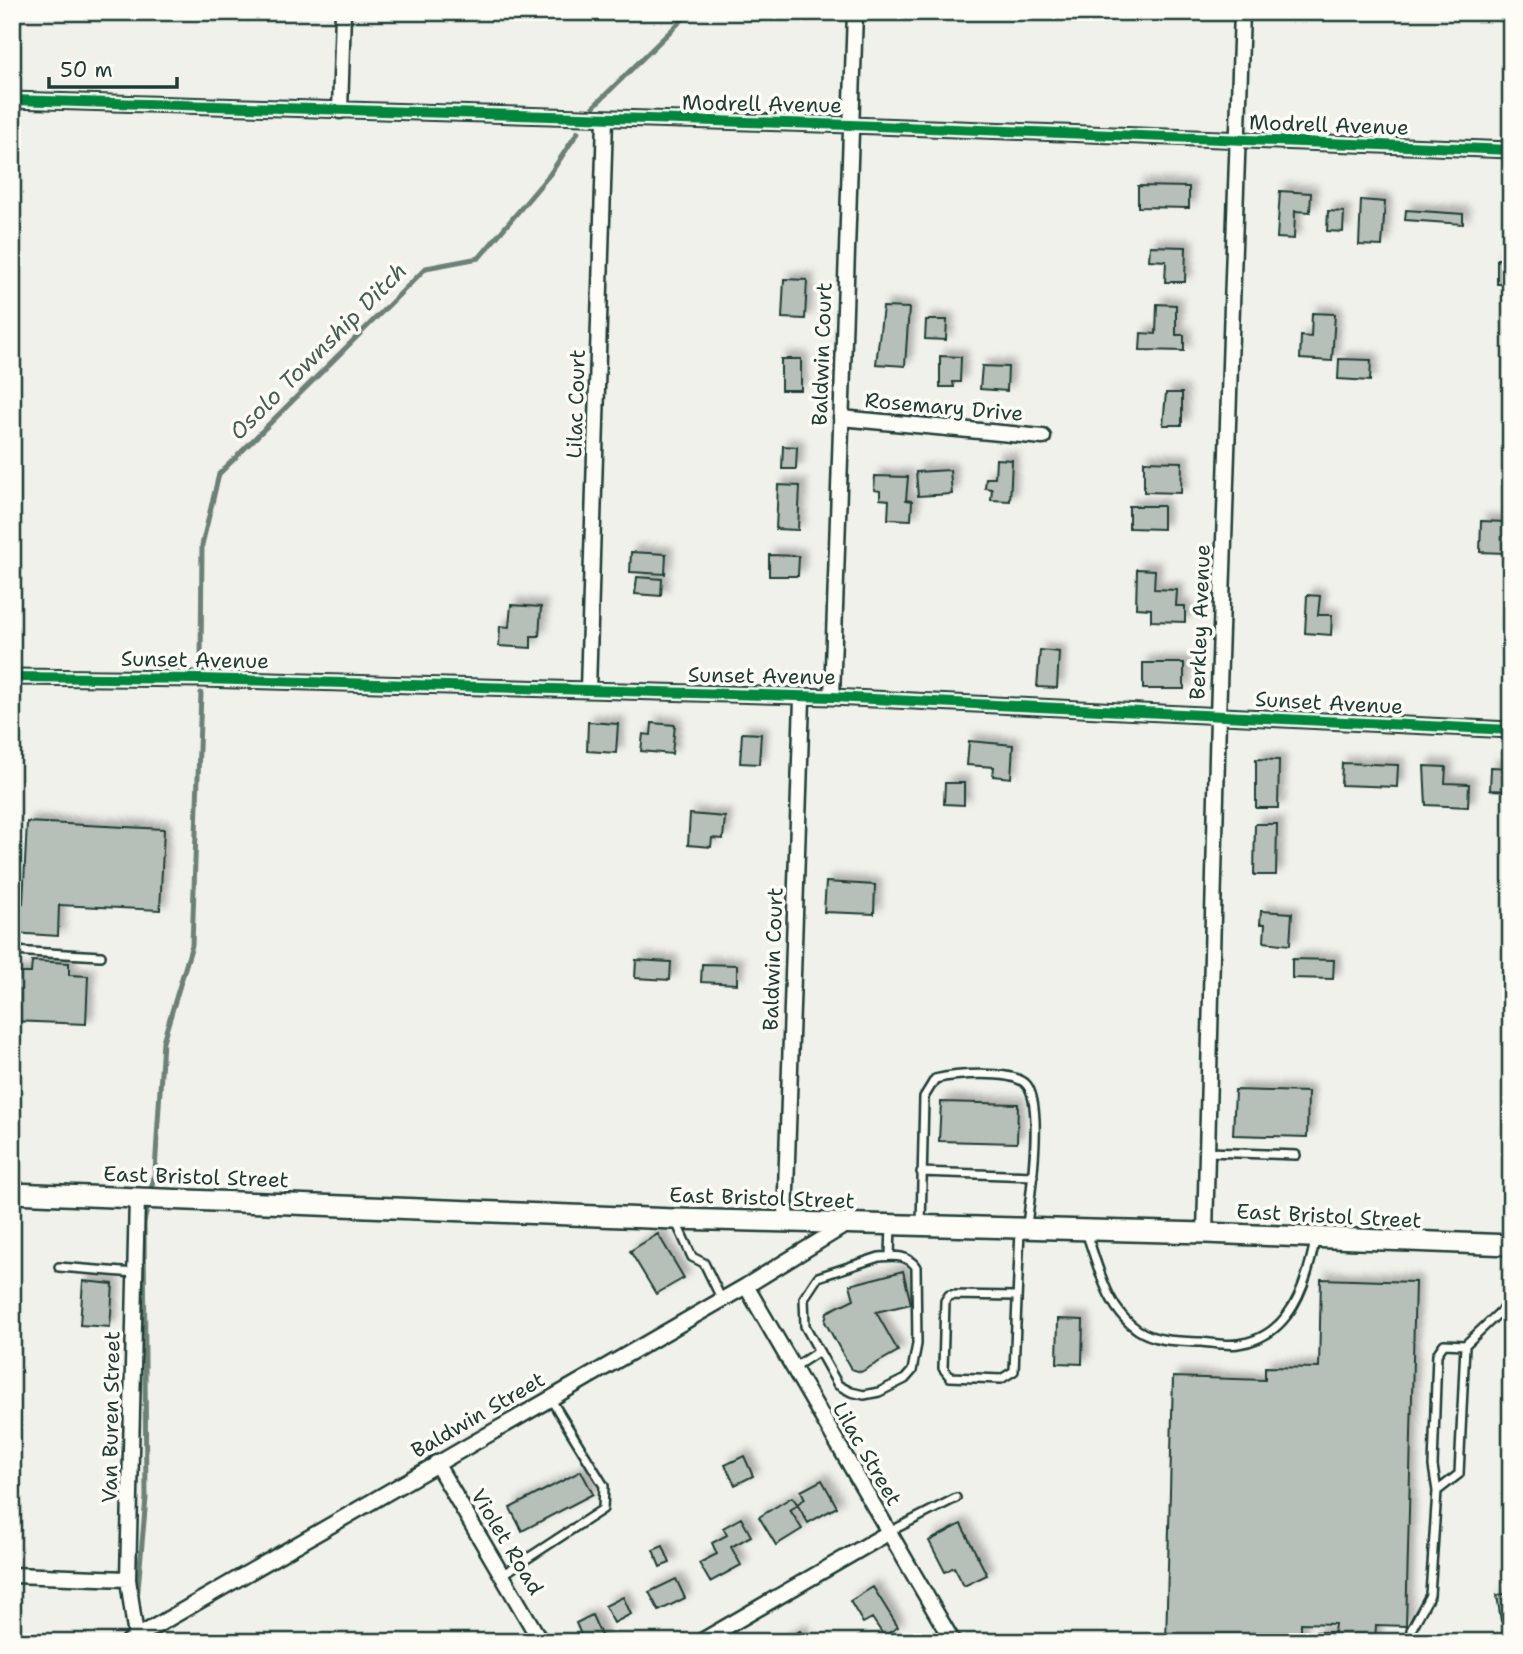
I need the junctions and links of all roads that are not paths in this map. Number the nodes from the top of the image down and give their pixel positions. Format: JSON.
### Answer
{"nodes":[{"id":1,"x":343,"y":12,"type":"edge"},
{"id":2,"x":855,"y":12,"type":"edge"},
{"id":3,"x":1242,"y":12,"type":"edge"},
{"id":4,"x":12,"y":100,"type":"edge"},
{"id":5,"x":340,"y":111,"type":"junction"},
{"id":6,"x":605,"y":119,"type":"junction"},
{"id":7,"x":851,"y":125,"type":"junction"},
{"id":8,"x":1238,"y":141,"type":"junction"},
{"id":9,"x":1509,"y":150,"type":"edge"},
{"id":10,"x":1511,"y":178,"type":"edge"},
{"id":11,"x":841,"y":418,"type":"junction"},
{"id":12,"x":1043,"y":437,"type":"dead end"},
{"id":13,"x":12,"y":677,"type":"edge"},
{"id":14,"x":588,"y":690,"type":"junction"},
{"id":15,"x":832,"y":697,"type":"junction"},
{"id":16,"x":802,"y":699,"type":"junction"},
{"id":17,"x":1218,"y":717,"type":"junction"},
{"id":18,"x":1511,"y":730,"type":"edge"},
{"id":19,"x":12,"y":951,"type":"edge"},
{"id":20,"x":101,"y":956,"type":"dead end"},
{"id":21,"x":1207,"y":1152,"type":"junction"},
{"id":22,"x":1296,"y":1155,"type":"dead end"},
{"id":23,"x":921,"y":1172,"type":"junction"},
{"id":24,"x":1033,"y":1176,"type":"junction"},
{"id":25,"x":12,"y":1193,"type":"edge"},
{"id":26,"x":137,"y":1197,"type":"junction"},
{"id":27,"x":674,"y":1219,"type":"junction"},
{"id":28,"x":785,"y":1221,"type":"junction"},
{"id":29,"x":849,"y":1223,"type":"junction"},
{"id":30,"x":891,"y":1224,"type":"junction"},
{"id":31,"x":921,"y":1226,"type":"junction"},
{"id":32,"x":1023,"y":1230,"type":"junction"},
{"id":33,"x":1086,"y":1232,"type":"junction"},
{"id":34,"x":1205,"y":1233,"type":"junction"},
{"id":35,"x":1315,"y":1240,"type":"junction"},
{"id":36,"x":1511,"y":1245,"type":"edge"},
{"id":37,"x":890,"y":1256,"type":"junction"},
{"id":38,"x":59,"y":1267,"type":"dead end"},
{"id":39,"x":135,"y":1273,"type":"junction"},
{"id":40,"x":746,"y":1286,"type":"junction"},
{"id":41,"x":1511,"y":1288,"type":"edge"},
{"id":42,"x":1017,"y":1296,"type":"junction"},
{"id":43,"x":722,"y":1298,"type":"junction"},
{"id":44,"x":1465,"y":1345,"type":"junction"},
{"id":45,"x":819,"y":1351,"type":"junction"},
{"id":46,"x":793,"y":1368,"type":"junction"},
{"id":47,"x":550,"y":1398,"type":"junction"},
{"id":48,"x":436,"y":1463,"type":"junction"},
{"id":49,"x":1437,"y":1492,"type":"junction"},
{"id":50,"x":956,"y":1498,"type":"dead end"},
{"id":51,"x":888,"y":1533,"type":"junction"},
{"id":52,"x":12,"y":1575,"type":"edge"},
{"id":53,"x":502,"y":1575,"type":"junction"},
{"id":54,"x":128,"y":1579,"type":"junction"},
{"id":55,"x":132,"y":1639,"type":"edge"},
{"id":56,"x":541,"y":1642,"type":"edge"},
{"id":57,"x":700,"y":1642,"type":"edge"},
{"id":58,"x":953,"y":1642,"type":"edge"},
{"id":59,"x":1410,"y":1642,"type":"edge"}],
"edges":[{"from":1,"to":5,"type":"street"},
{"from":2,"to":7,"type":"street","name":"Baldwin Court"},
{"from":3,"to":8,"type":"street","name":"Berkley Avenue"},
{"from":4,"to":5,"type":"street","name":"Modrell Avenue"},
{"from":5,"to":6,"type":"street","name":"Modrell Avenue"},
{"from":6,"to":7,"type":"street","name":"Modrell Avenue"},
{"from":6,"to":14,"type":"street","name":"Lilac Court"},
{"from":7,"to":8,"type":"street","name":"Modrell Avenue"},
{"from":7,"to":11,"type":"street","name":"Baldwin Court"},
{"from":8,"to":9,"type":"street","name":"Modrell Avenue"},
{"from":8,"to":17,"type":"street","name":"Berkley Avenue"},
{"from":9,"to":10,"type":"lane"},
{"from":11,"to":12,"type":"street","name":"Rosemary Drive"},
{"from":11,"to":15,"type":"street","name":"Baldwin Court"},
{"from":13,"to":14,"type":"street","name":"Sunset Avenue"},
{"from":14,"to":16,"type":"street","name":"Sunset Avenue"},
{"from":15,"to":16,"type":"street","name":"Sunset Avenue"},
{"from":15,"to":17,"type":"street","name":"Sunset Avenue"},
{"from":16,"to":28,"type":"street","name":"Baldwin Court"},
{"from":17,"to":18,"type":"street","name":"Sunset Avenue"},
{"from":17,"to":21,"type":"street","name":"Berkley Avenue"},
{"from":19,"to":20,"type":"lane"},
{"from":21,"to":22,"type":"lane"},
{"from":21,"to":34,"type":"street","name":"Berkley Avenue"},
{"from":23,"to":24,"type":"lane"},
{"from":23,"to":24,"type":"lane"},
{"from":23,"to":31,"type":"lane"},
{"from":24,"to":32,"type":"lane"},
{"from":25,"to":26,"type":"main road","name":"East Bristol Street"},
{"from":26,"to":27,"type":"main road","name":"East Bristol Street"},
{"from":26,"to":39,"type":"street","name":"Van Buren Street"},
{"from":27,"to":28,"type":"main road","name":"East Bristol Street"},
{"from":27,"to":43,"type":"lane"},
{"from":28,"to":29,"type":"main road","name":"East Bristol Street"},
{"from":29,"to":30,"type":"main road","name":"East Bristol Street"},
{"from":29,"to":40,"type":"street","name":"Baldwin Street"},
{"from":30,"to":31,"type":"main road","name":"East Bristol Street"},
{"from":30,"to":37,"type":"lane"},
{"from":31,"to":32,"type":"main road","name":"East Bristol Street"},
{"from":32,"to":33,"type":"main road","name":"East Bristol Street"},
{"from":32,"to":42,"type":"lane"},
{"from":33,"to":34,"type":"main road","name":"East Bristol Street"},
{"from":33,"to":35,"type":"lane"},
{"from":34,"to":35,"type":"main road","name":"East Bristol Street"},
{"from":35,"to":36,"type":"main road","name":"East Bristol Street"},
{"from":37,"to":45,"type":"lane"},
{"from":37,"to":45,"type":"lane"},
{"from":38,"to":39,"type":"lane"},
{"from":39,"to":54,"type":"street","name":"Van Buren Street"},
{"from":40,"to":43,"type":"street","name":"Baldwin Street"},
{"from":40,"to":46,"type":"street","name":"Lilac Street"},
{"from":41,"to":44,"type":"lane"},
{"from":42,"to":42,"type":"lane"},
{"from":43,"to":47,"type":"street","name":"Baldwin Street"},
{"from":44,"to":49,"type":"lane"},
{"from":44,"to":49,"type":"lane"},
{"from":45,"to":46,"type":"lane"},
{"from":46,"to":51,"type":"street","name":"Lilac Street"},
{"from":47,"to":48,"type":"street","name":"Baldwin Street"},
{"from":47,"to":53,"type":"lane"},
{"from":48,"to":53,"type":"street","name":"Violet Road"},
{"from":48,"to":55,"type":"street","name":"Baldwin Street"},
{"from":49,"to":59,"type":"lane"},
{"from":50,"to":51,"type":"lane"},
{"from":51,"to":57,"type":"street"},
{"from":51,"to":58,"type":"street","name":"Lilac Street"},
{"from":52,"to":54,"type":"street"},
{"from":53,"to":56,"type":"street","name":"Violet Road"},
{"from":54,"to":55,"type":"street","name":"Van Buren Street"}]}
